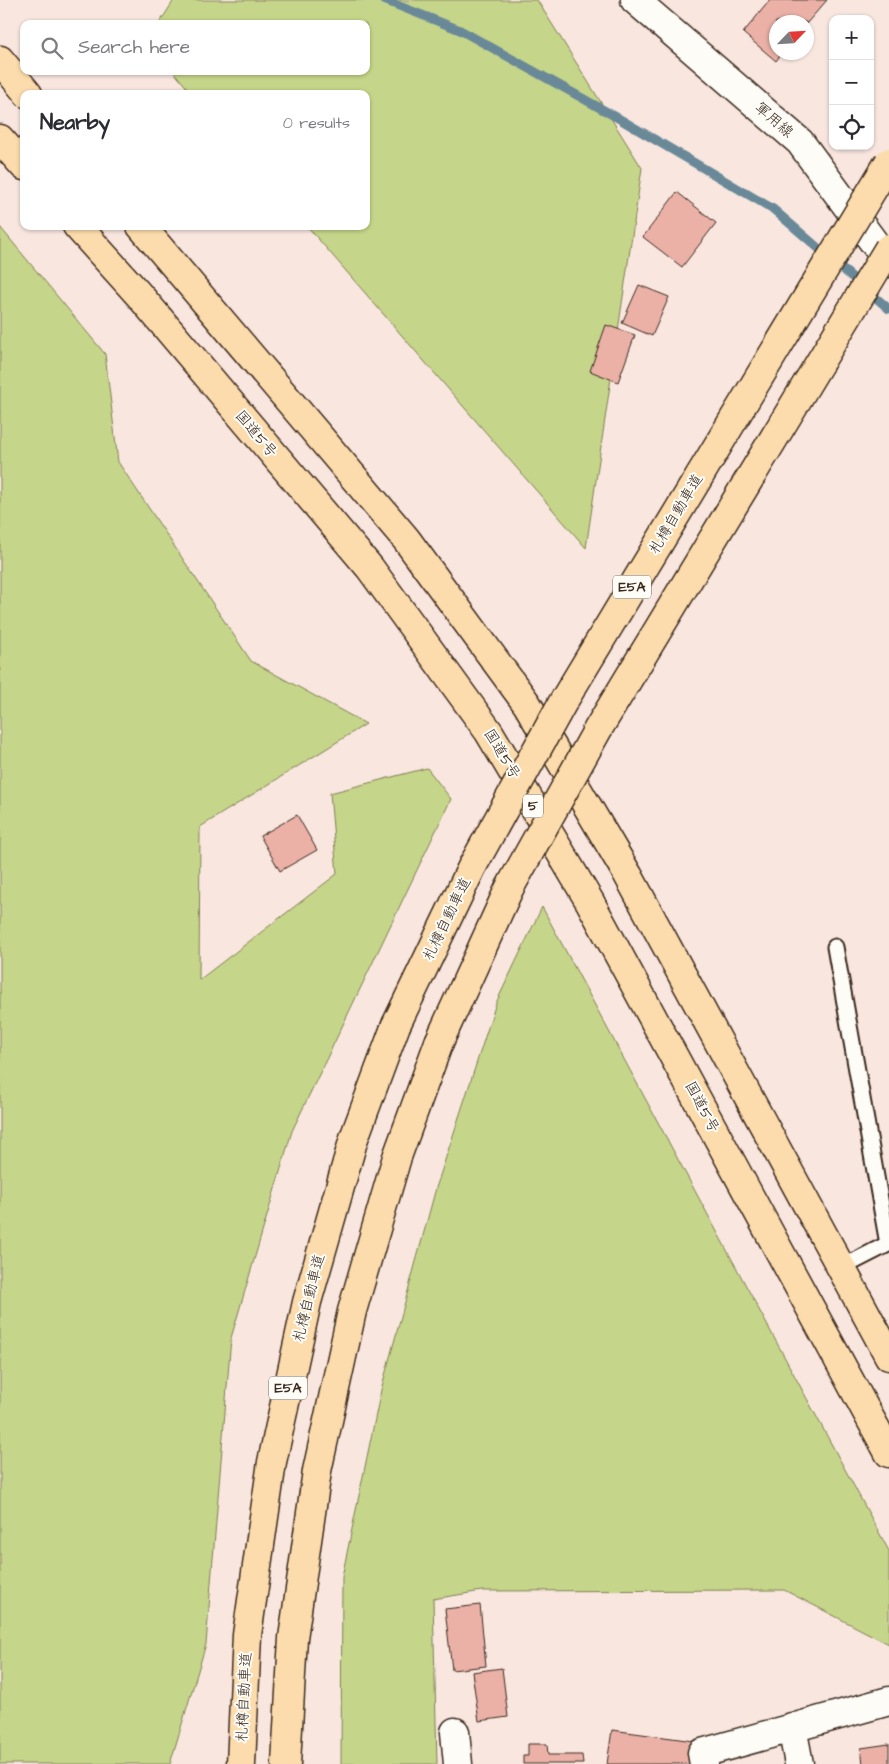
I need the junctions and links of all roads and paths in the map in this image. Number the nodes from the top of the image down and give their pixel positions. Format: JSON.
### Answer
{"nodes":[{"id":1,"x":635,"y":0,"type":"edge"},
{"id":2,"x":0,"y":60,"type":"edge"},
{"id":3,"x":25,"y":90,"type":"edge"},
{"id":4,"x":0,"y":139,"type":"edge"},
{"id":5,"x":20,"y":162,"type":"edge"},
{"id":6,"x":889,"y":162,"type":"edge"},
{"id":7,"x":81,"y":230,"type":"edge"},
{"id":8,"x":144,"y":230,"type":"edge"},
{"id":9,"x":889,"y":248,"type":"edge"},
{"id":10,"x":889,"y":263,"type":"edge"},
{"id":11,"x":835,"y":947,"type":"dead end"},
{"id":12,"x":841,"y":1268,"type":"junction"},
{"id":13,"x":889,"y":1356,"type":"edge"},
{"id":14,"x":889,"y":1453,"type":"edge"},
{"id":15,"x":889,"y":1701,"type":"edge"},
{"id":16,"x":792,"y":1726,"type":"junction"},
{"id":17,"x":455,"y":1732,"type":"dead end"},
{"id":18,"x":241,"y":1764,"type":"edge"},
{"id":19,"x":286,"y":1764,"type":"edge"},
{"id":20,"x":458,"y":1764,"type":"edge"},
{"id":21,"x":704,"y":1764,"type":"edge"},
{"id":22,"x":799,"y":1764,"type":"edge"}],
"edges":[{"from":1,"to":10,"type":"street","name":"軍用線"},
{"from":2,"to":3,"type":"highway"},
{"from":4,"to":5,"type":"highway"},
{"from":6,"to":18,"type":"highway","name":"札樽自動車道","number":"E5A","bridge":true},
{"from":7,"to":14,"type":"highway","name":"国道5号","number":"5"},
{"from":8,"to":12,"type":"highway"},
{"from":9,"to":19,"type":"highway","number":"E5A","bridge":true},
{"from":11,"to":12,"type":"lane"},
{"from":12,"to":13,"type":"highway"},
{"from":15,"to":16,"type":"street"},
{"from":16,"to":21,"type":"street"},
{"from":16,"to":22,"type":"street"},
{"from":17,"to":20,"type":"street"}]}
